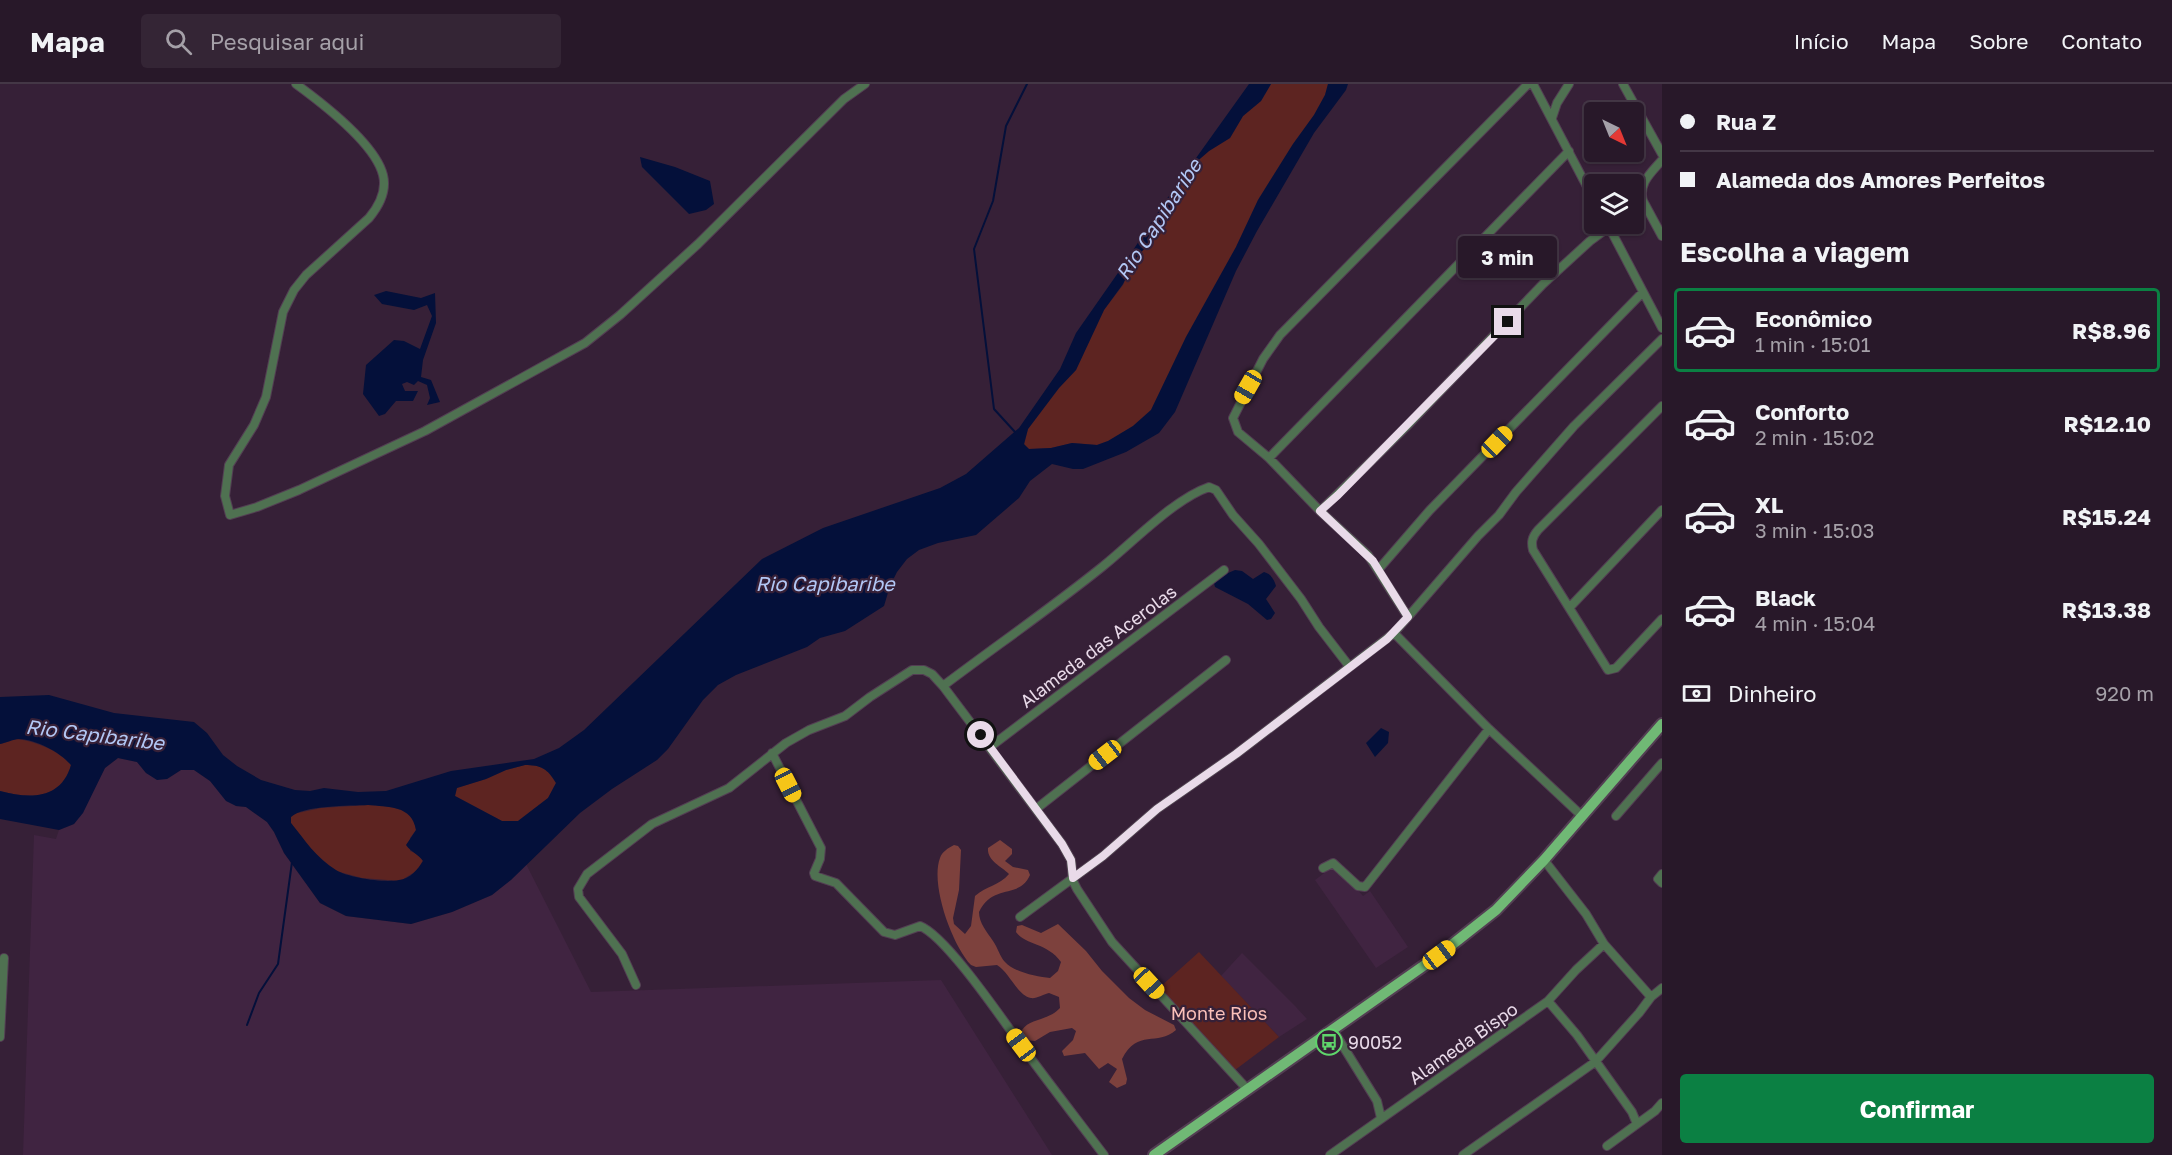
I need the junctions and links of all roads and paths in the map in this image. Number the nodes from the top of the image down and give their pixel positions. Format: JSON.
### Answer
{"nodes":[{"id":1,"x":296,"y":84,"type":"edge"},
{"id":2,"x":864,"y":84,"type":"edge"},
{"id":3,"x":1531,"y":84,"type":"edge"},
{"id":4,"x":1569,"y":84,"type":"edge"},
{"id":5,"x":1623,"y":84,"type":"edge"},
{"id":6,"x":1551,"y":118,"type":"junction"},
{"id":7,"x":1569,"y":151,"type":"junction"},
{"id":8,"x":1662,"y":154,"type":"edge"},
{"id":9,"x":1662,"y":160,"type":"edge"},
{"id":10,"x":1584,"y":180,"type":"edge"},
{"id":11,"x":1598,"y":234,"type":"edge"},
{"id":12,"x":1613,"y":234,"type":"edge"},
{"id":13,"x":1662,"y":236,"type":"edge"},
{"id":14,"x":1643,"y":292,"type":"junction"},
{"id":15,"x":1662,"y":328,"type":"edge"},
{"id":16,"x":1662,"y":339,"type":"edge"},
{"id":17,"x":1662,"y":406,"type":"edge"},
{"id":18,"x":1269,"y":458,"type":"junction"},
{"id":19,"x":1662,"y":510,"type":"edge"},
{"id":20,"x":1320,"y":511,"type":"junction"},
{"id":21,"x":1224,"y":570,"type":"dead end"},
{"id":22,"x":1378,"y":570,"type":"junction"},
{"id":23,"x":1570,"y":608,"type":"junction"},
{"id":24,"x":1408,"y":617,"type":"junction"},
{"id":25,"x":1662,"y":619,"type":"edge"},
{"id":26,"x":1394,"y":633,"type":"junction"},
{"id":27,"x":1226,"y":660,"type":"dead end"},
{"id":28,"x":1349,"y":666,"type":"junction"},
{"id":29,"x":943,"y":686,"type":"junction"},
{"id":30,"x":1662,"y":724,"type":"edge"},
{"id":31,"x":1490,"y":729,"type":"junction"},
{"id":32,"x":990,"y":747,"type":"junction"},
{"id":33,"x":772,"y":753,"type":"junction"},
{"id":34,"x":1662,"y":763,"type":"edge"},
{"id":35,"x":1036,"y":809,"type":"junction"},
{"id":36,"x":1582,"y":816,"type":"junction"},
{"id":37,"x":1616,"y":816,"type":"dead end"},
{"id":38,"x":1544,"y":860,"type":"junction"},
{"id":39,"x":1323,"y":868,"type":"dead end"},
{"id":40,"x":1073,"y":878,"type":"junction"},
{"id":41,"x":1020,"y":916,"type":"dead end"},
{"id":42,"x":1604,"y":944,"type":"junction"},
{"id":43,"x":4,"y":958,"type":"dead end"},
{"id":44,"x":636,"y":985,"type":"dead end"},
{"id":45,"x":1662,"y":988,"type":"edge"},
{"id":46,"x":1651,"y":997,"type":"junction"},
{"id":47,"x":1548,"y":1000,"type":"junction"},
{"id":48,"x":1333,"y":1030,"type":"junction"},
{"id":49,"x":0,"y":1037,"type":"edge"},
{"id":50,"x":1595,"y":1062,"type":"junction"},
{"id":51,"x":1248,"y":1090,"type":"junction"},
{"id":52,"x":1662,"y":1103,"type":"edge"},
{"id":53,"x":1381,"y":1118,"type":"junction"},
{"id":54,"x":1637,"y":1124,"type":"junction"},
{"id":55,"x":1607,"y":1146,"type":"dead end"},
{"id":56,"x":1104,"y":1155,"type":"edge"},
{"id":57,"x":1154,"y":1155,"type":"edge"},
{"id":58,"x":1330,"y":1155,"type":"edge"},
{"id":59,"x":1463,"y":1155,"type":"edge"}],
"edges":[{"from":1,"to":2,"type":"street"},
{"from":3,"to":6,"type":"street"},
{"from":3,"to":18,"type":"street"},
{"from":4,"to":6,"type":"street"},
{"from":5,"to":8,"type":"street"},
{"from":6,"to":7,"type":"street"},
{"from":7,"to":10,"type":"street"},
{"from":7,"to":18,"type":"street"},
{"from":9,"to":13,"type":"street"},
{"from":11,"to":20,"type":"street"},
{"from":12,"to":14,"type":"street"},
{"from":14,"to":15,"type":"street"},
{"from":14,"to":22,"type":"street"},
{"from":16,"to":24,"type":"street"},
{"from":17,"to":23,"type":"street"},
{"from":18,"to":20,"type":"street"},
{"from":19,"to":23,"type":"street"},
{"from":20,"to":22,"type":"street"},
{"from":21,"to":32,"type":"street","name":"Alameda das Acerolas"},
{"from":22,"to":24,"type":"street"},
{"from":23,"to":25,"type":"street"},
{"from":24,"to":26,"type":"street"},
{"from":26,"to":28,"type":"street"},
{"from":26,"to":31,"type":"street"},
{"from":27,"to":35,"type":"street"},
{"from":28,"to":29,"type":"street"},
{"from":28,"to":40,"type":"street"},
{"from":29,"to":32,"type":"street"},
{"from":29,"to":33,"type":"street"},
{"from":30,"to":36,"type":"main road"},
{"from":31,"to":36,"type":"street"},
{"from":31,"to":39,"type":"street"},
{"from":32,"to":35,"type":"street"},
{"from":33,"to":44,"type":"street"},
{"from":33,"to":56,"type":"street"},
{"from":34,"to":37,"type":"street"},
{"from":35,"to":40,"type":"street"},
{"from":36,"to":38,"type":"main road"},
{"from":38,"to":42,"type":"street"},
{"from":38,"to":48,"type":"main road"},
{"from":40,"to":41,"type":"street"},
{"from":40,"to":51,"type":"street"},
{"from":42,"to":46,"type":"street"},
{"from":42,"to":47,"type":"street","name":"Alameda Bispo"},
{"from":43,"to":49,"type":"street"},
{"from":45,"to":46,"type":"street"},
{"from":46,"to":50,"type":"street"},
{"from":47,"to":50,"type":"street"},
{"from":47,"to":53,"type":"street","name":"Alameda Bispo"},
{"from":48,"to":51,"type":"main road"},
{"from":48,"to":53,"type":"street"},
{"from":50,"to":54,"type":"street"},
{"from":50,"to":59,"type":"street"},
{"from":51,"to":57,"type":"main road"},
{"from":52,"to":54,"type":"street"},
{"from":53,"to":58,"type":"street","name":"Alameda Bispo"},
{"from":54,"to":55,"type":"street"}]}
